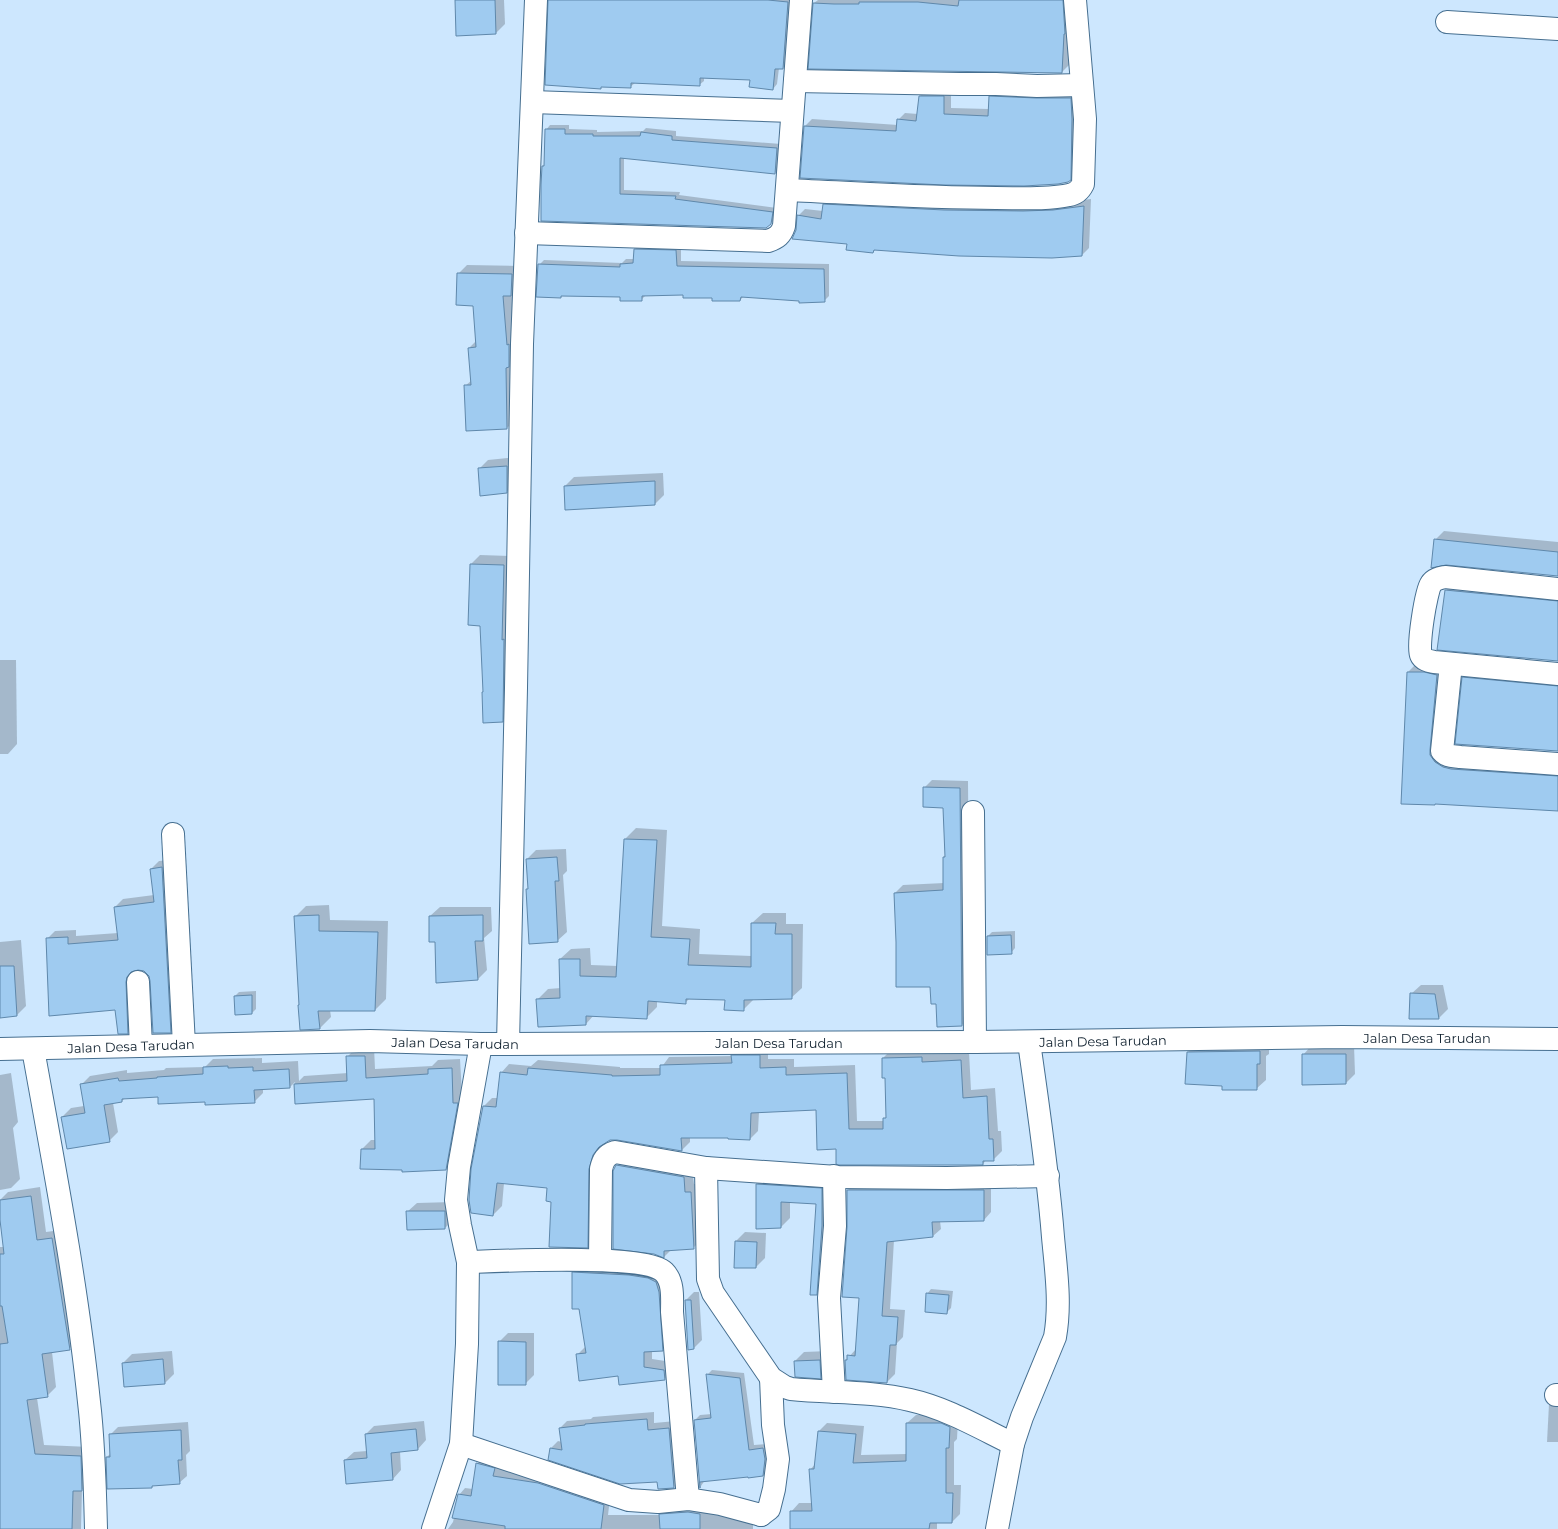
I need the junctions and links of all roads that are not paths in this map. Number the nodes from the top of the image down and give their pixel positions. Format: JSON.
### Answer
{"nodes":[{"id":1,"x":536,"y":0,"type":"edge"},
{"id":2,"x":801,"y":0,"type":"edge"},
{"id":3,"x":1075,"y":0,"type":"edge"},
{"id":4,"x":1447,"y":22,"type":"dead end"},
{"id":5,"x":1558,"y":29,"type":"edge"},
{"id":6,"x":795,"y":81,"type":"junction"},
{"id":7,"x":1082,"y":85,"type":"junction"},
{"id":8,"x":532,"y":102,"type":"junction"},
{"id":9,"x":792,"y":111,"type":"junction"},
{"id":10,"x":787,"y":190,"type":"junction"},
{"id":11,"x":526,"y":233,"type":"junction"},
{"id":12,"x":1558,"y":589,"type":"edge"},
{"id":13,"x":1451,"y":664,"type":"junction"},
{"id":14,"x":1558,"y":674,"type":"edge"},
{"id":15,"x":1558,"y":764,"type":"edge"},
{"id":16,"x":973,"y":812,"type":"dead end"},
{"id":17,"x":173,"y":834,"type":"dead end"},
{"id":18,"x":138,"y":982,"type":"dead end"},
{"id":19,"x":1558,"y":1039,"type":"edge"},
{"id":20,"x":975,"y":1042,"type":"junction"},
{"id":21,"x":1029,"y":1042,"type":"junction"},
{"id":22,"x":184,"y":1044,"type":"junction"},
{"id":23,"x":481,"y":1044,"type":"junction"},
{"id":24,"x":508,"y":1044,"type":"junction"},
{"id":25,"x":141,"y":1046,"type":"junction"},
{"id":26,"x":0,"y":1049,"type":"edge"},
{"id":27,"x":33,"y":1049,"type":"junction"},
{"id":28,"x":706,"y":1168,"type":"junction"},
{"id":29,"x":834,"y":1176,"type":"junction"},
{"id":30,"x":1038,"y":1177,"type":"junction"},
{"id":31,"x":600,"y":1260,"type":"junction"},
{"id":32,"x":468,"y":1262,"type":"junction"},
{"id":33,"x":771,"y":1378,"type":"junction"},
{"id":34,"x":834,"y":1392,"type":"junction"},
{"id":35,"x":461,"y":1444,"type":"junction"},
{"id":36,"x":1013,"y":1444,"type":"junction"},
{"id":37,"x":688,"y":1499,"type":"junction"},
{"id":38,"x":762,"y":1522,"type":"edge"},
{"id":39,"x":96,"y":1529,"type":"edge"},
{"id":40,"x":433,"y":1529,"type":"edge"},
{"id":41,"x":998,"y":1529,"type":"edge"}],
"edges":[{"from":1,"to":8,"type":"street"},
{"from":2,"to":6,"type":"street"},
{"from":3,"to":7,"type":"street"},
{"from":4,"to":5,"type":"street"},
{"from":6,"to":7,"type":"street"},
{"from":6,"to":9,"type":"street"},
{"from":7,"to":10,"type":"street"},
{"from":8,"to":9,"type":"street"},
{"from":8,"to":11,"type":"street"},
{"from":9,"to":10,"type":"street"},
{"from":10,"to":11,"type":"street"},
{"from":11,"to":24,"type":"street"},
{"from":12,"to":13,"type":"street"},
{"from":13,"to":14,"type":"street"},
{"from":13,"to":15,"type":"street"},
{"from":16,"to":20,"type":"street"},
{"from":17,"to":22,"type":"street"},
{"from":18,"to":25,"type":"street"},
{"from":19,"to":21,"type":"street","name":"Jalan Desa Tarudan"},
{"from":20,"to":21,"type":"street","name":"Jalan Desa Tarudan"},
{"from":20,"to":24,"type":"street","name":"Jalan Desa Tarudan"},
{"from":21,"to":30,"type":"street"},
{"from":22,"to":23,"type":"street","name":"Jalan Desa Tarudan"},
{"from":22,"to":25,"type":"street","name":"Jalan Desa Tarudan"},
{"from":23,"to":24,"type":"street","name":"Jalan Desa Tarudan"},
{"from":23,"to":32,"type":"street"},
{"from":25,"to":27,"type":"street","name":"Jalan Desa Tarudan"},
{"from":26,"to":27,"type":"street","name":"Jalan Desa Tarudan"},
{"from":27,"to":39,"type":"street"},
{"from":28,"to":29,"type":"street"},
{"from":28,"to":31,"type":"street"},
{"from":28,"to":33,"type":"street"},
{"from":29,"to":30,"type":"street"},
{"from":29,"to":34,"type":"street"},
{"from":30,"to":36,"type":"street"},
{"from":31,"to":32,"type":"street"},
{"from":31,"to":37,"type":"street"},
{"from":32,"to":35,"type":"street"},
{"from":33,"to":34,"type":"street"},
{"from":33,"to":38,"type":"street"},
{"from":34,"to":36,"type":"street"},
{"from":35,"to":37,"type":"street"},
{"from":35,"to":40,"type":"street"},
{"from":36,"to":41,"type":"street"},
{"from":37,"to":38,"type":"street"}]}
